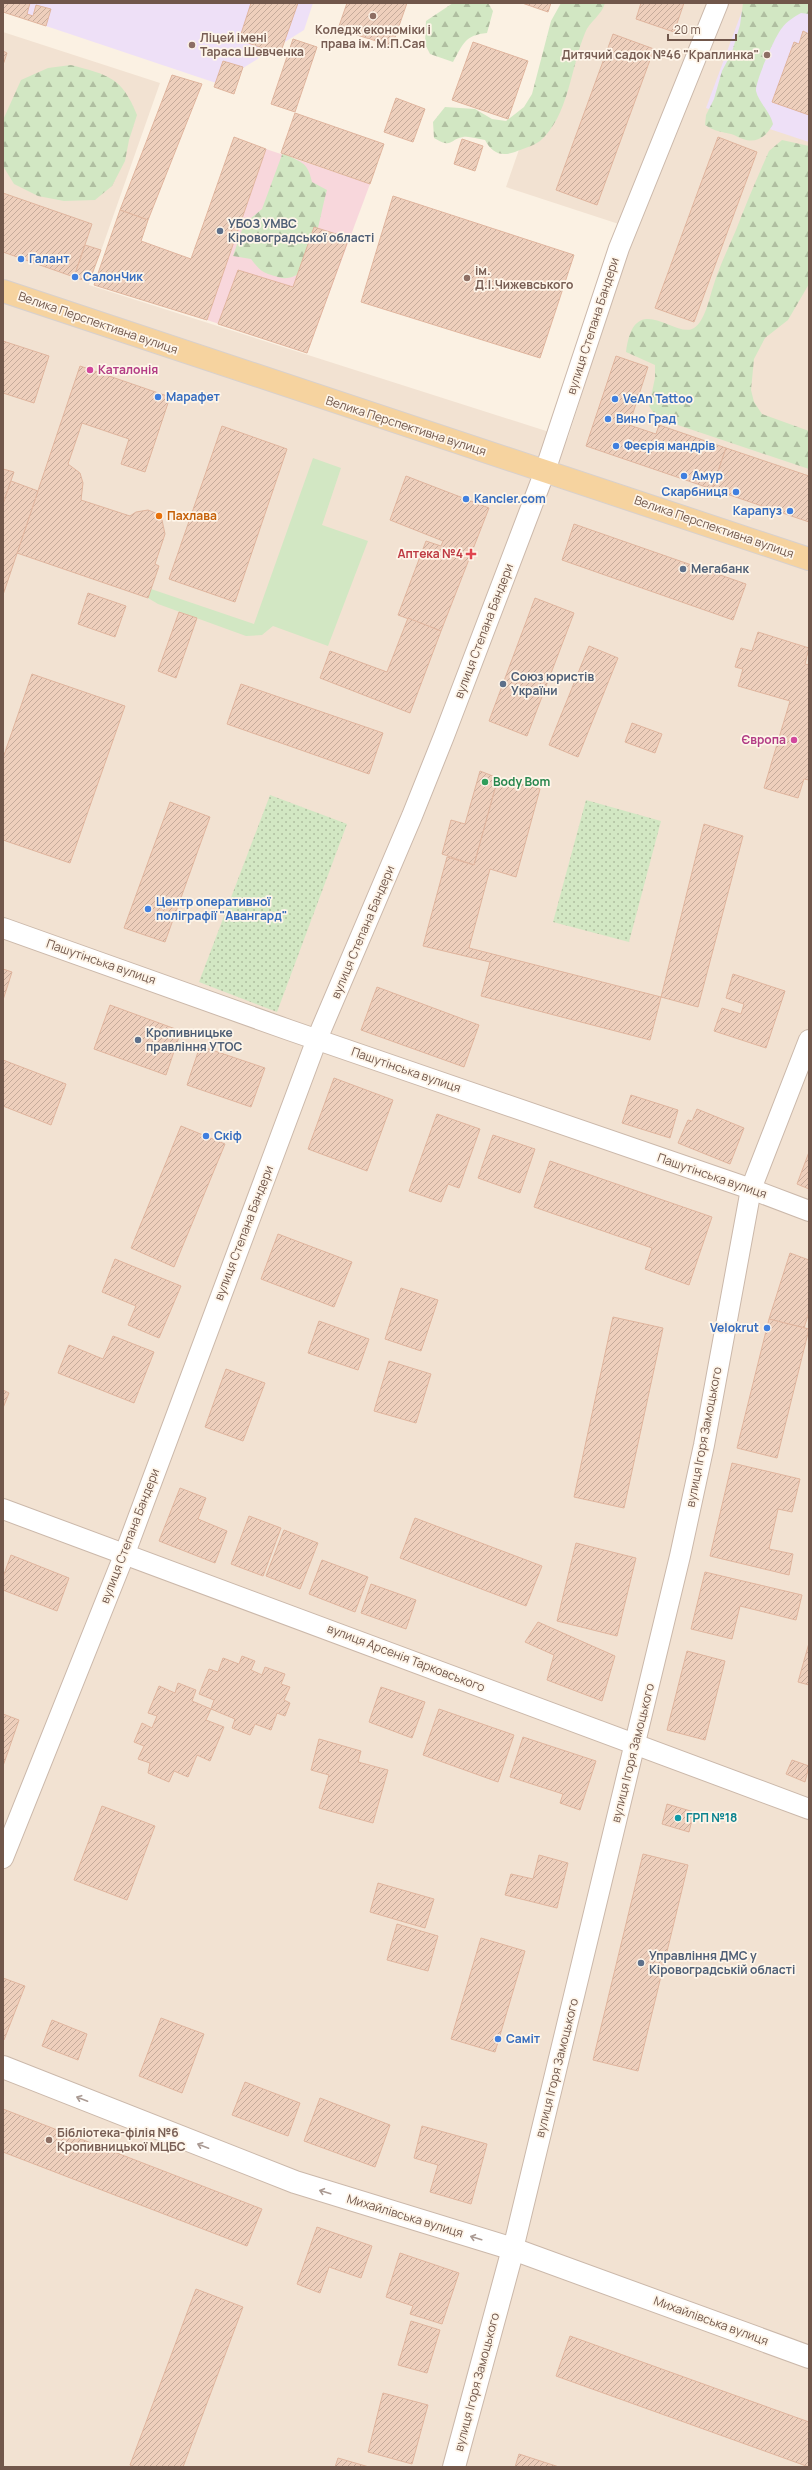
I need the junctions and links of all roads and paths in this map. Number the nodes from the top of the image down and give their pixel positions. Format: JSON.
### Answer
{"nodes":[{"id":1,"x":718,"y":3,"type":"edge"},
{"id":2,"x":3,"y":291,"type":"edge"},
{"id":3,"x":545,"y":471,"type":"junction"},
{"id":4,"x":809,"y":559,"type":"edge"},
{"id":5,"x":3,"y":928,"type":"edge"},
{"id":6,"x":317,"y":1039,"type":"junction"},
{"id":7,"x":809,"y":1040,"type":"edge"},
{"id":8,"x":751,"y":1189,"type":"junction"},
{"id":9,"x":809,"y":1211,"type":"edge"},
{"id":10,"x":3,"y":1509,"type":"edge"},
{"id":11,"x":125,"y":1553,"type":"junction"},
{"id":12,"x":635,"y":1744,"type":"junction"},
{"id":13,"x":809,"y":1809,"type":"edge"},
{"id":14,"x":3,"y":1858,"type":"edge"},
{"id":15,"x":3,"y":2067,"type":"edge"},
{"id":16,"x":513,"y":2249,"type":"junction"},
{"id":17,"x":809,"y":2357,"type":"edge"},
{"id":18,"x":454,"y":2467,"type":"edge"}],
"edges":[{"from":1,"to":3,"type":"street","name":"вулиця Степана Бандери"},
{"from":2,"to":3,"type":"main road","name":"Велика Перспективна вулиця"},
{"from":3,"to":4,"type":"main road","name":"Велика Перспективна вулиця"},
{"from":3,"to":6,"type":"street","name":"вулиця Степана Бандери"},
{"from":5,"to":6,"type":"street","name":"Пашутінська вулиця"},
{"from":6,"to":8,"type":"street","name":"Пашутінська вулиця"},
{"from":6,"to":11,"type":"street","name":"вулиця Степана Бандери"},
{"from":7,"to":8,"type":"street","name":"вулиця Ігоря Замоцького"},
{"from":8,"to":9,"type":"street","name":"Пашутінська вулиця"},
{"from":8,"to":12,"type":"street","name":"вулиця Ігоря Замоцького"},
{"from":10,"to":11,"type":"street","name":"вулиця Арсенія Тарковського"},
{"from":11,"to":12,"type":"street","name":"вулиця Арсенія Тарковського"},
{"from":11,"to":14,"type":"street","name":"вулиця Степана Бандери"},
{"from":12,"to":13,"type":"street","name":"вулиця Арсенія Тарковського"},
{"from":12,"to":16,"type":"street","name":"вулиця Ігоря Замоцького"},
{"from":16,"to":15,"type":"street","name":"Михайлівська вулиця","one_way":true},
{"from":16,"to":17,"type":"street","name":"Михайлівська вулиця"},
{"from":16,"to":18,"type":"street","name":"вулиця Ігоря Замоцького"}]}
